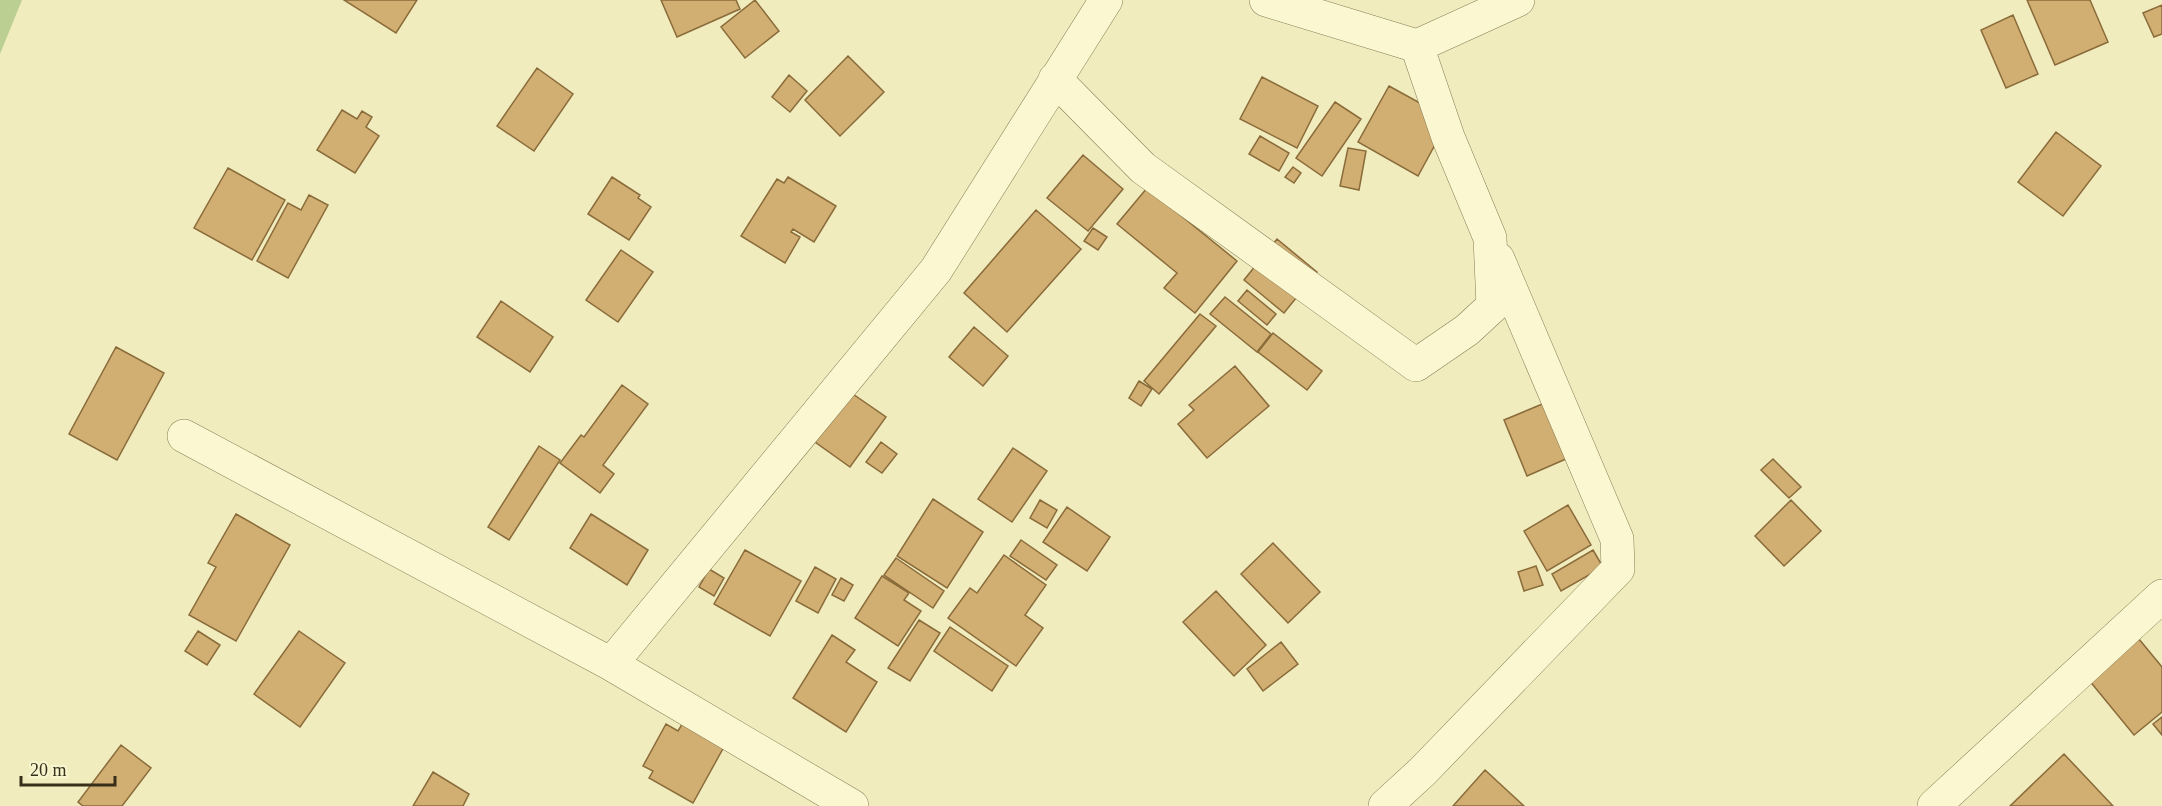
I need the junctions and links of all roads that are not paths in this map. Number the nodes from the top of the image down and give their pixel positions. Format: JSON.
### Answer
{"nodes":[{"id":1,"x":1106,"y":0,"type":"edge"},
{"id":2,"x":1266,"y":0,"type":"edge"},
{"id":3,"x":1518,"y":0,"type":"edge"},
{"id":4,"x":1417,"y":46,"type":"junction"},
{"id":5,"x":1055,"y":79,"type":"junction"},
{"id":6,"x":1490,"y":238,"type":"junction"},
{"id":7,"x":184,"y":436,"type":"dead end"},
{"id":8,"x":2162,"y":596,"type":"edge"},
{"id":9,"x":611,"y":664,"type":"junction"},
{"id":10,"x":852,"y":806,"type":"edge"},
{"id":11,"x":1385,"y":806,"type":"edge"},
{"id":12,"x":1934,"y":806,"type":"edge"}],
"edges":[{"from":1,"to":5,"type":"street"},
{"from":2,"to":4,"type":"street"},
{"from":3,"to":4,"type":"street"},
{"from":4,"to":6,"type":"street"},
{"from":5,"to":6,"type":"street"},
{"from":5,"to":9,"type":"street"},
{"from":6,"to":11,"type":"street"},
{"from":7,"to":9,"type":"street"},
{"from":8,"to":12,"type":"street"},
{"from":9,"to":10,"type":"street"}]}
